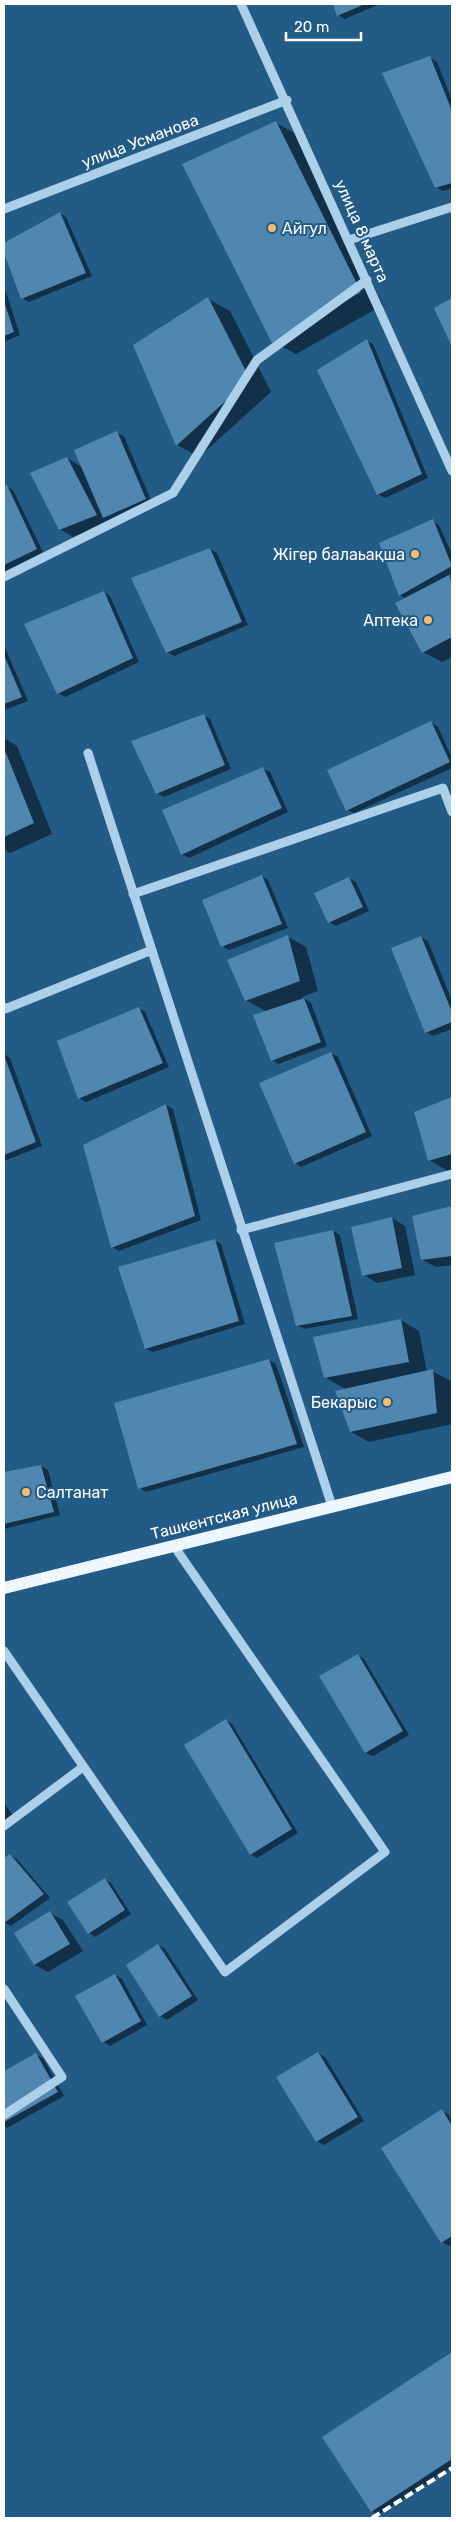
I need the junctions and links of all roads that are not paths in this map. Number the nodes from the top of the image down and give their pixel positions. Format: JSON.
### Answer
{"nodes":[{"id":1,"x":241,"y":4,"type":"edge"},
{"id":2,"x":286,"y":100,"type":"junction"},
{"id":3,"x":452,"y":207,"type":"edge"},
{"id":4,"x":4,"y":209,"type":"edge"},
{"id":5,"x":349,"y":240,"type":"junction"},
{"id":6,"x":367,"y":280,"type":"junction"},
{"id":7,"x":452,"y":471,"type":"edge"},
{"id":8,"x":4,"y":577,"type":"edge"},
{"id":9,"x":88,"y":753,"type":"dead end"},
{"id":10,"x":452,"y":812,"type":"edge"},
{"id":11,"x":134,"y":894,"type":"junction"},
{"id":12,"x":152,"y":950,"type":"junction"},
{"id":13,"x":4,"y":1007,"type":"edge"},
{"id":14,"x":452,"y":1174,"type":"edge"},
{"id":15,"x":241,"y":1230,"type":"junction"},
{"id":16,"x":452,"y":1477,"type":"edge"},
{"id":17,"x":332,"y":1506,"type":"junction"},
{"id":18,"x":174,"y":1546,"type":"junction"},
{"id":19,"x":4,"y":1588,"type":"edge"},
{"id":20,"x":4,"y":1651,"type":"edge"},
{"id":21,"x":83,"y":1766,"type":"junction"},
{"id":22,"x":4,"y":1826,"type":"edge"},
{"id":23,"x":4,"y":1989,"type":"edge"},
{"id":24,"x":4,"y":2115,"type":"edge"}],
"edges":[{"from":1,"to":2,"type":"street","name":"улица 8 марта"},
{"from":2,"to":4,"type":"street","name":"улица Усманова"},
{"from":2,"to":5,"type":"street","name":"улица 8 марта"},
{"from":3,"to":5,"type":"street"},
{"from":5,"to":6,"type":"street","name":"улица 8 марта"},
{"from":6,"to":7,"type":"street","name":"улица 8 марта"},
{"from":6,"to":8,"type":"street"},
{"from":9,"to":11,"type":"street"},
{"from":10,"to":11,"type":"street"},
{"from":11,"to":12,"type":"street"},
{"from":12,"to":13,"type":"street"},
{"from":12,"to":15,"type":"street"},
{"from":14,"to":15,"type":"street"},
{"from":15,"to":17,"type":"street"},
{"from":16,"to":17,"type":"main road","name":"Ташкентская улица"},
{"from":17,"to":18,"type":"main road","name":"Ташкентская улица"},
{"from":18,"to":19,"type":"main road","name":"Ташкентская улица"},
{"from":18,"to":21,"type":"street"},
{"from":20,"to":21,"type":"street"},
{"from":21,"to":22,"type":"street"},
{"from":23,"to":24,"type":"street"}]}
